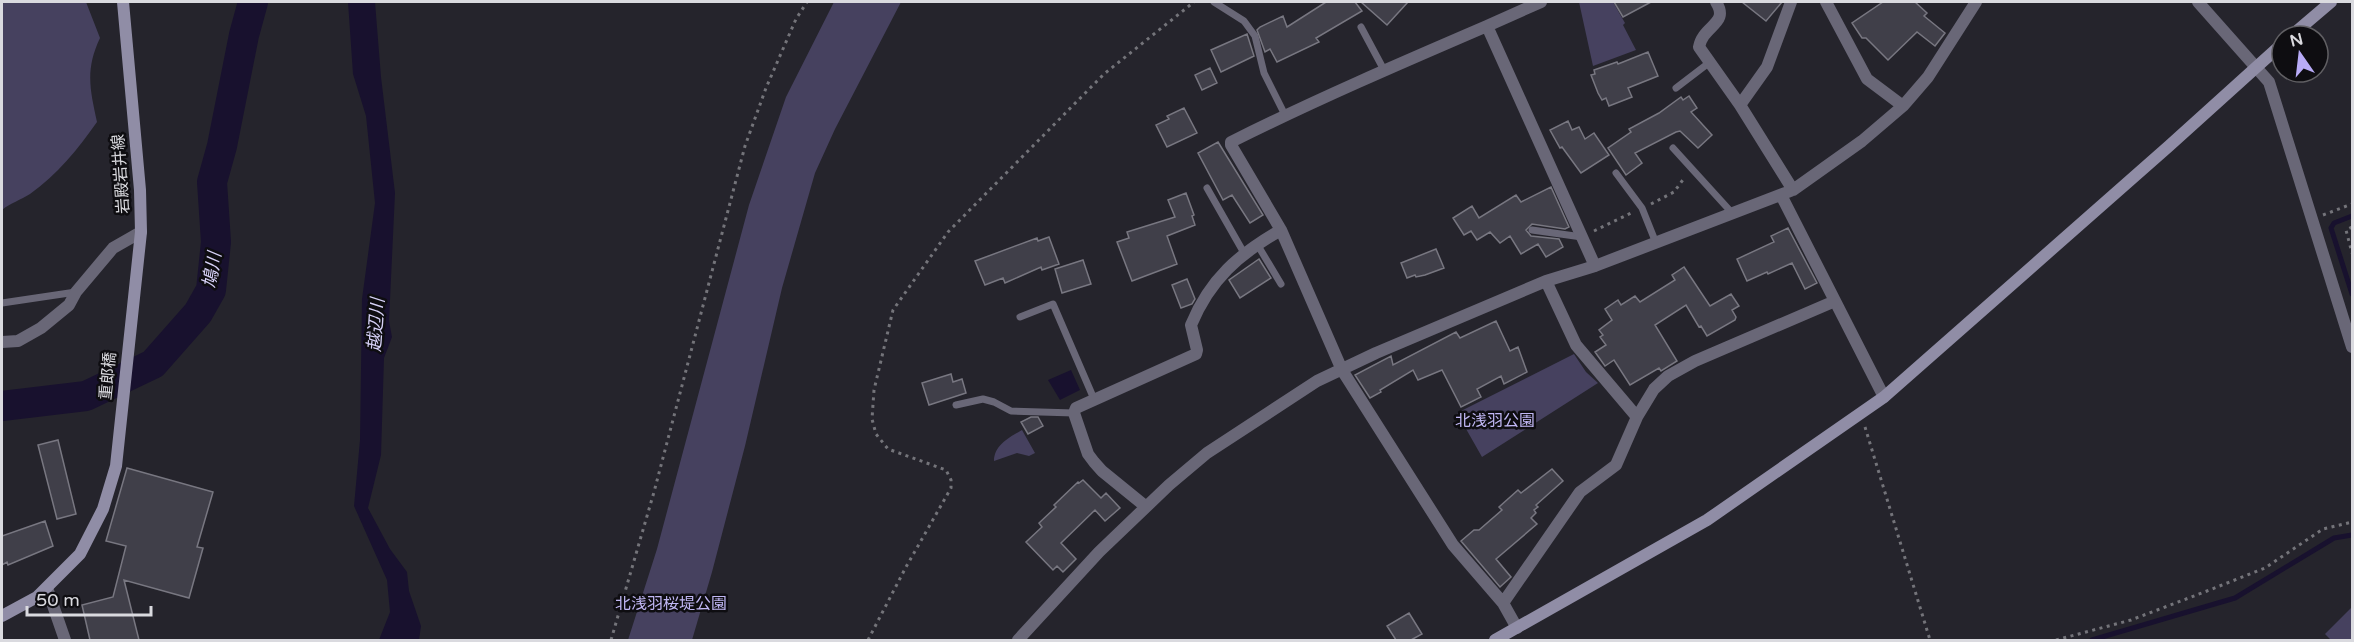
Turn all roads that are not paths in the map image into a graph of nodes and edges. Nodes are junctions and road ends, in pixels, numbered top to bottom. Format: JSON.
{"nodes":[{"id":1,"x":123,"y":2,"type":"edge"},
{"id":2,"x":1214,"y":2,"type":"edge"},
{"id":3,"x":1541,"y":2,"type":"edge"},
{"id":4,"x":1716,"y":2,"type":"edge"},
{"id":5,"x":1791,"y":2,"type":"edge"},
{"id":6,"x":1826,"y":2,"type":"edge"},
{"id":7,"x":1976,"y":2,"type":"edge"},
{"id":8,"x":2198,"y":2,"type":"edge"},
{"id":9,"x":2331,"y":2,"type":"edge"},
{"id":10,"x":2305,"y":24,"type":"edge"},
{"id":11,"x":1487,"y":26,"type":"junction"},
{"id":12,"x":1361,"y":27,"type":"dead end"},
{"id":13,"x":2270,"y":54,"type":"edge"},
{"id":14,"x":1710,"y":62,"type":"junction"},
{"id":15,"x":2256,"y":66,"type":"junction"},
{"id":16,"x":1384,"y":69,"type":"junction"},
{"id":17,"x":1676,"y":88,"type":"dead end"},
{"id":18,"x":1740,"y":105,"type":"junction"},
{"id":19,"x":1903,"y":106,"type":"junction"},
{"id":20,"x":1285,"y":115,"type":"junction"},
{"id":21,"x":1673,"y":148,"type":"dead end"},
{"id":22,"x":1616,"y":172,"type":"dead end"},
{"id":23,"x":1207,"y":188,"type":"dead end"},
{"id":24,"x":1787,"y":192,"type":"junction"},
{"id":25,"x":1733,"y":214,"type":"junction"},
{"id":26,"x":1281,"y":230,"type":"junction"},
{"id":27,"x":1532,"y":230,"type":"dead end"},
{"id":28,"x":141,"y":232,"type":"junction"},
{"id":29,"x":1582,"y":237,"type":"junction"},
{"id":30,"x":1656,"y":243,"type":"junction"},
{"id":31,"x":1257,"y":244,"type":"junction"},
{"id":32,"x":1244,"y":253,"type":"junction"},
{"id":33,"x":1595,"y":266,"type":"junction"},
{"id":34,"x":1546,"y":281,"type":"junction"},
{"id":35,"x":1281,"y":284,"type":"dead end"},
{"id":36,"x":76,"y":292,"type":"junction"},
{"id":37,"x":1834,"y":301,"type":"junction"},
{"id":38,"x":2,"y":303,"type":"edge"},
{"id":39,"x":1020,"y":317,"type":"dead end"},
{"id":40,"x":2,"y":342,"type":"edge"},
{"id":41,"x":128,"y":345,"type":"joint"},
{"id":42,"x":2352,"y":347,"type":"edge"},
{"id":43,"x":1342,"y":370,"type":"junction"},
{"id":44,"x":1884,"y":397,"type":"junction"},
{"id":45,"x":1094,"y":399,"type":"junction"},
{"id":46,"x":956,"y":405,"type":"dead end"},
{"id":47,"x":1074,"y":413,"type":"junction"},
{"id":48,"x":1637,"y":417,"type":"junction"},
{"id":49,"x":1145,"y":506,"type":"junction"},
{"id":50,"x":47,"y":588,"type":"junction"},
{"id":51,"x":1503,"y":603,"type":"junction"},
{"id":52,"x":2,"y":616,"type":"edge"},
{"id":53,"x":1517,"y":628,"type":"junction"},
{"id":54,"x":65,"y":640,"type":"edge"},
{"id":55,"x":1018,"y":640,"type":"edge"},
{"id":56,"x":1495,"y":640,"type":"edge"}],
"edges":[{"from":1,"to":28,"type":"street","name":"岩殿岩井線"},
{"from":2,"to":20,"type":"lane"},
{"from":3,"to":11,"type":"street"},
{"from":4,"to":14,"type":"street"},
{"from":5,"to":18,"type":"street"},
{"from":6,"to":19,"type":"street"},
{"from":7,"to":19,"type":"street"},
{"from":8,"to":15,"type":"street"},
{"from":9,"to":10,"type":"street"},
{"from":11,"to":16,"type":"street"},
{"from":11,"to":29,"type":"street"},
{"from":12,"to":16,"type":"lane"},
{"from":13,"to":15,"type":"street"},
{"from":14,"to":17,"type":"lane"},
{"from":14,"to":18,"type":"street"},
{"from":15,"to":42,"type":"street"},
{"from":15,"to":44,"type":"street"},
{"from":16,"to":20,"type":"street"},
{"from":18,"to":24,"type":"street"},
{"from":19,"to":24,"type":"street"},
{"from":20,"to":26,"type":"street"},
{"from":21,"to":25,"type":"lane"},
{"from":22,"to":30,"type":"lane"},
{"from":23,"to":32,"type":"lane"},
{"from":24,"to":25,"type":"street"},
{"from":24,"to":37,"type":"street"},
{"from":25,"to":30,"type":"street"},
{"from":26,"to":31,"type":"street"},
{"from":26,"to":43,"type":"street"},
{"from":27,"to":29,"type":"lane"},
{"from":28,"to":36,"type":"street"},
{"from":28,"to":41,"type":"street","name":"岩殿岩井線"},
{"from":29,"to":33,"type":"street"},
{"from":30,"to":33,"type":"street"},
{"from":31,"to":32,"type":"street"},
{"from":31,"to":35,"type":"lane"},
{"from":32,"to":45,"type":"street"},
{"from":33,"to":34,"type":"street"},
{"from":34,"to":43,"type":"street"},
{"from":34,"to":48,"type":"street"},
{"from":36,"to":38,"type":"lane"},
{"from":36,"to":40,"type":"street"},
{"from":37,"to":44,"type":"street"},
{"from":37,"to":48,"type":"street"},
{"from":39,"to":45,"type":"lane"},
{"from":41,"to":50,"type":"street","name":"重郎橋"},
{"from":43,"to":49,"type":"street"},
{"from":43,"to":51,"type":"street"},
{"from":44,"to":53,"type":"street"},
{"from":45,"to":47,"type":"street"},
{"from":46,"to":47,"type":"lane"},
{"from":47,"to":49,"type":"street"},
{"from":48,"to":51,"type":"street"},
{"from":49,"to":55,"type":"street"},
{"from":50,"to":52,"type":"street"},
{"from":50,"to":54,"type":"street"},
{"from":51,"to":53,"type":"street"},
{"from":53,"to":56,"type":"street"}]}
